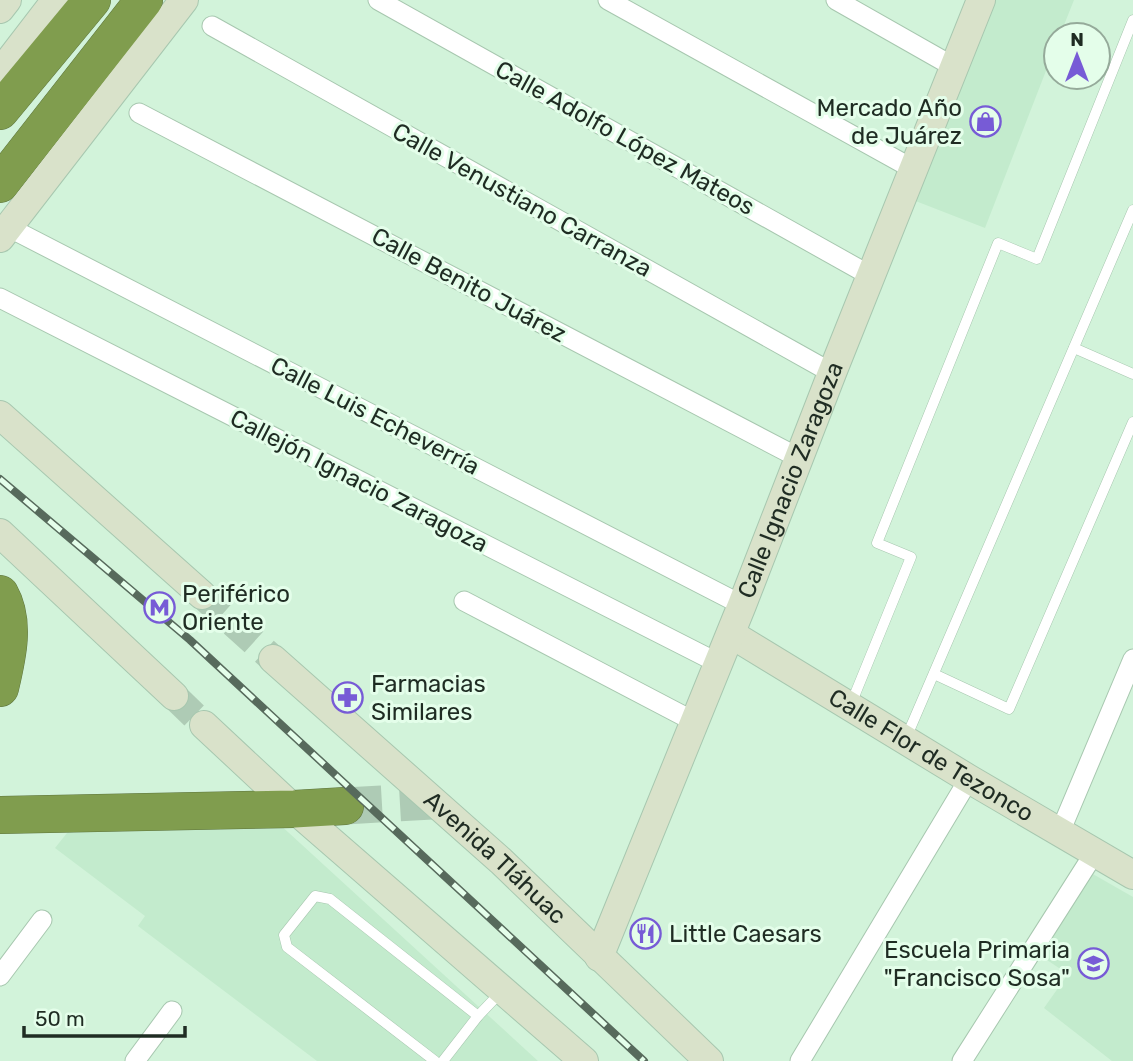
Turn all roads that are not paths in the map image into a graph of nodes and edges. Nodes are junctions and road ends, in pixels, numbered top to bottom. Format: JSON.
{"nodes":[{"id":1,"x":7,"y":0,"type":"edge"},
{"id":2,"x":56,"y":0,"type":"edge"},
{"id":3,"x":92,"y":0,"type":"edge"},
{"id":4,"x":144,"y":0,"type":"edge"},
{"id":5,"x":184,"y":0,"type":"edge"},
{"id":6,"x":379,"y":0,"type":"edge"},
{"id":7,"x":608,"y":0,"type":"edge"},
{"id":8,"x":836,"y":0,"type":"edge"},
{"id":9,"x":981,"y":0,"type":"edge"},
{"id":10,"x":0,"y":9,"type":"edge"},
{"id":11,"x":1133,"y":20,"type":"edge"},
{"id":12,"x":212,"y":26,"type":"dead end"},
{"id":13,"x":954,"y":67,"type":"junction"},
{"id":14,"x":0,"y":73,"type":"edge"},
{"id":15,"x":0,"y":111,"type":"edge"},
{"id":16,"x":139,"y":113,"type":"dead end"},
{"id":17,"x":913,"y":170,"type":"junction"},
{"id":18,"x":1133,"y":210,"type":"edge"},
{"id":19,"x":6,"y":214,"type":"edge"},
{"id":20,"x":871,"y":276,"type":"junction"},
{"id":21,"x":0,"y":298,"type":"edge"},
{"id":22,"x":1074,"y":348,"type":"junction"},
{"id":23,"x":832,"y":373,"type":"junction"},
{"id":24,"x":1133,"y":374,"type":"edge"},
{"id":25,"x":0,"y":415,"type":"edge"},
{"id":26,"x":1133,"y":422,"type":"edge"},
{"id":27,"x":799,"y":458,"type":"junction"},
{"id":28,"x":0,"y":533,"type":"edge"},
{"id":29,"x":0,"y":594,"type":"edge"},
{"id":30,"x":202,"y":595,"type":"tunnel mouth"},
{"id":31,"x":464,"y":601,"type":"dead end"},
{"id":32,"x":742,"y":605,"type":"junction"},
{"id":33,"x":730,"y":634,"type":"junction"},
{"id":34,"x":274,"y":659,"type":"tunnel mouth"},
{"id":35,"x":1133,"y":659,"type":"edge"},
{"id":36,"x":718,"y":663,"type":"junction"},
{"id":37,"x":934,"y":674,"type":"junction"},
{"id":38,"x":0,"y":688,"type":"edge"},
{"id":39,"x":174,"y":696,"type":"tunnel mouth"},
{"id":40,"x":850,"y":706,"type":"junction"},
{"id":41,"x":695,"y":722,"type":"junction"},
{"id":42,"x":204,"y":725,"type":"tunnel mouth"},
{"id":43,"x":906,"y":739,"type":"junction"},
{"id":44,"x":969,"y":779,"type":"junction"},
{"id":45,"x":345,"y":806,"type":"tunnel mouth"},
{"id":46,"x":294,"y":809,"type":"junction"},
{"id":47,"x":0,"y":815,"type":"edge"},
{"id":48,"x":1060,"y":832,"type":"junction"},
{"id":49,"x":1095,"y":852,"type":"junction"},
{"id":50,"x":1133,"y":875,"type":"edge"},
{"id":51,"x":42,"y":920,"type":"dead end"},
{"id":52,"x":600,"y":957,"type":"junction"},
{"id":53,"x":0,"y":976,"type":"edge"},
{"id":54,"x":503,"y":990,"type":"junction"},
{"id":55,"x":172,"y":1011,"type":"dead end"},
{"id":56,"x":478,"y":1016,"type":"junction"},
{"id":57,"x":135,"y":1061,"type":"edge"},
{"id":58,"x":435,"y":1061,"type":"edge"},
{"id":59,"x":443,"y":1061,"type":"edge"},
{"id":60,"x":584,"y":1061,"type":"edge"},
{"id":61,"x":709,"y":1061,"type":"edge"},
{"id":62,"x":800,"y":1061,"type":"edge"},
{"id":63,"x":962,"y":1061,"type":"edge"}],
"edges":[{"from":1,"to":10,"type":"main road"},
{"from":2,"to":14,"type":"main road"},
{"from":3,"to":15,"type":"highway"},
{"from":4,"to":19,"type":"highway"},
{"from":5,"to":19,"type":"main road"},
{"from":6,"to":20,"type":"street","name":"Calle Adolfo López Mateos"},
{"from":7,"to":17,"type":"street"},
{"from":8,"to":13,"type":"street"},
{"from":9,"to":13,"type":"main road","name":"Calle Ignacio Zaragoza"},
{"from":11,"to":40,"type":"lane"},
{"from":12,"to":23,"type":"street","name":"Calle Venustiano Carranza"},
{"from":13,"to":17,"type":"main road","name":"Calle Ignacio Zaragoza"},
{"from":16,"to":27,"type":"street","name":"Calle Benito Juárez"},
{"from":17,"to":20,"type":"main road","name":"Calle Ignacio Zaragoza"},
{"from":18,"to":22,"type":"lane"},
{"from":19,"to":32,"type":"street","name":"Calle Luis Echeverría"},
{"from":20,"to":23,"type":"main road","name":"Calle Ignacio Zaragoza"},
{"from":21,"to":36,"type":"street","name":"Callejón Ignacio Zaragoza"},
{"from":22,"to":24,"type":"lane"},
{"from":22,"to":37,"type":"lane"},
{"from":23,"to":27,"type":"main road","name":"Calle Ignacio Zaragoza"},
{"from":25,"to":30,"type":"main road"},
{"from":26,"to":37,"type":"lane"},
{"from":27,"to":32,"type":"main road","name":"Calle Ignacio Zaragoza"},
{"from":28,"to":39,"type":"main road"},
{"from":29,"to":38,"type":"highway"},
{"from":31,"to":41,"type":"street"},
{"from":32,"to":33,"type":"main road","name":"Calle Ignacio Zaragoza"},
{"from":33,"to":36,"type":"main road","name":"Calle Ignacio Zaragoza"},
{"from":33,"to":40,"type":"main road","name":"Calle Flor de Tezonco"},
{"from":34,"to":52,"type":"main road","name":"Avenida Tláhuac"},
{"from":35,"to":48,"type":"street"},
{"from":36,"to":41,"type":"main road","name":"Calle Ignacio Zaragoza"},
{"from":37,"to":43,"type":"lane"},
{"from":40,"to":43,"type":"main road","name":"Calle Flor de Tezonco"},
{"from":41,"to":52,"type":"main road","name":"Calle Ignacio Zaragoza"},
{"from":42,"to":46,"type":"main road"},
{"from":43,"to":44,"type":"main road","name":"Calle Flor de Tezonco"},
{"from":44,"to":48,"type":"main road","name":"Calle Flor de Tezonco"},
{"from":44,"to":62,"type":"street"},
{"from":45,"to":46,"type":"highway"},
{"from":46,"to":47,"type":"highway"},
{"from":46,"to":54,"type":"main road"},
{"from":48,"to":49,"type":"main road","name":"Calle Flor de Tezonco"},
{"from":49,"to":50,"type":"main road","name":"Calle Flor de Tezonco"},
{"from":49,"to":63,"type":"street"},
{"from":51,"to":53,"type":"street"},
{"from":52,"to":61,"type":"main road","name":"Avenida Tláhuac"},
{"from":54,"to":56,"type":"lane"},
{"from":54,"to":60,"type":"main road"},
{"from":55,"to":57,"type":"street"},
{"from":56,"to":58,"type":"lane"},
{"from":56,"to":59,"type":"lane"}]}
